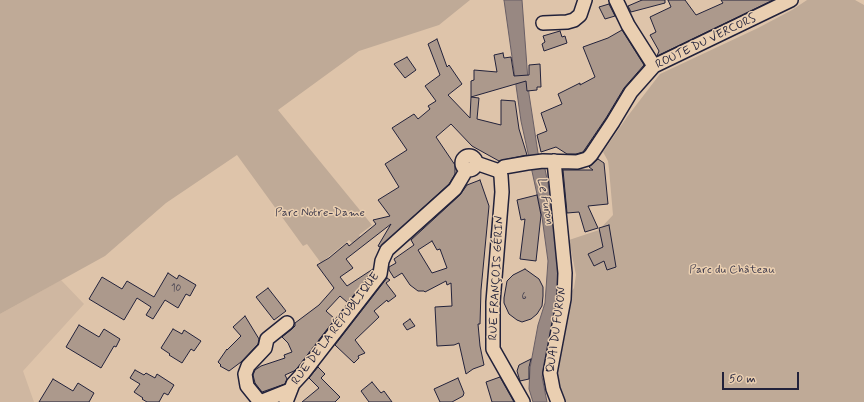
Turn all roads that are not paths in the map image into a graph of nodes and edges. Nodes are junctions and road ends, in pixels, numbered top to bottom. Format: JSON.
{"nodes":[{"id":1,"x":585,"y":0,"type":"edge"},
{"id":2,"x":616,"y":0,"type":"edge"},
{"id":3,"x":791,"y":0,"type":"edge"},
{"id":4,"x":543,"y":23,"type":"dead end"},
{"id":5,"x":654,"y":66,"type":"junction"},
{"id":6,"x":548,"y":161,"type":"junction"},
{"id":7,"x":499,"y":171,"type":"junction"},
{"id":8,"x":287,"y":323,"type":"dead end"},
{"id":9,"x":288,"y":396,"type":"edge"},
{"id":10,"x":260,"y":402,"type":"edge"},
{"id":11,"x":523,"y":402,"type":"edge"},
{"id":12,"x":558,"y":402,"type":"edge"}],
"edges":[{"from":1,"to":4,"type":"street"},
{"from":2,"to":5,"type":"street"},
{"from":3,"to":5,"type":"street","name":"ROUTE DU VERCORS"},
{"from":5,"to":6,"type":"street","name":"ROUTE DU VERCORS"},
{"from":6,"to":7,"type":"street","name":"ROUTE DU VERCORS"},
{"from":6,"to":12,"type":"street","name":"QUAI DU FURON"},
{"from":7,"to":9,"type":"street","name":"RUE DE LA RÉPUBLIQUE"},
{"from":7,"to":11,"type":"street","name":"RUE FRANÇOIS GÉRIN"},
{"from":8,"to":10,"type":"street"},
{"from":9,"to":10,"type":"street"}]}
